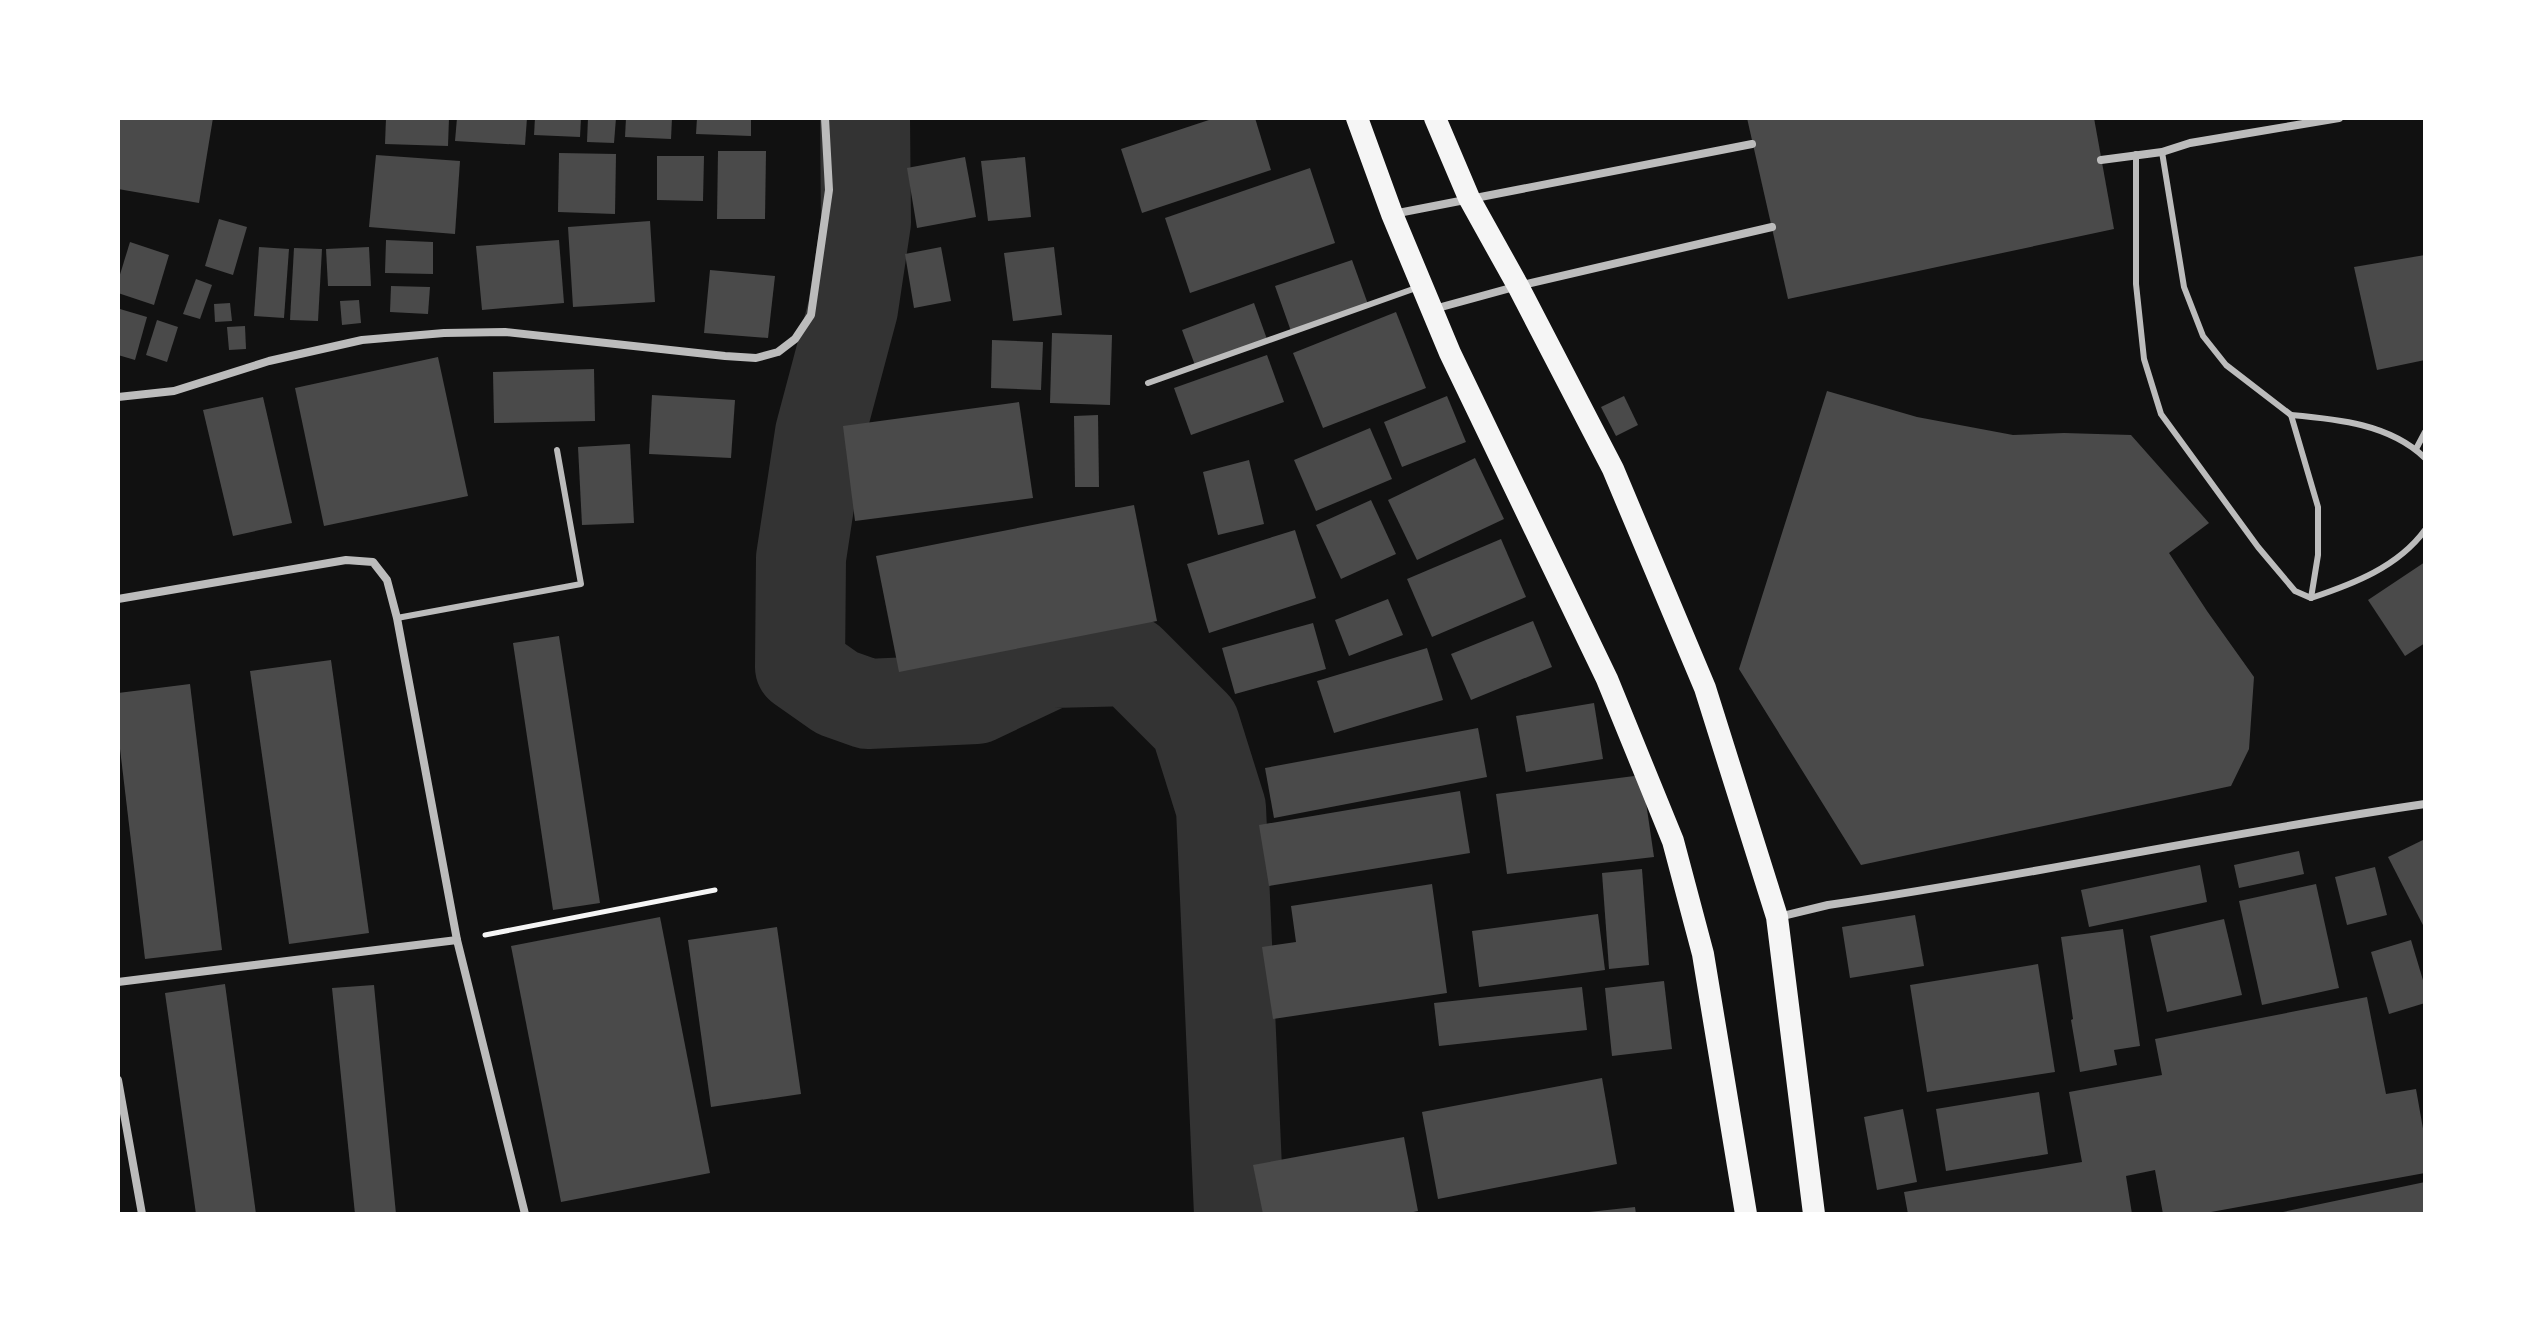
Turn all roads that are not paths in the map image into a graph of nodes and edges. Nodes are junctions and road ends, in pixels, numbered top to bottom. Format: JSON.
{"nodes":[{"id":1,"x":825,"y":118,"type":"edge"},
{"id":2,"x":1357,"y":118,"type":"edge"},
{"id":3,"x":1435,"y":118,"type":"edge"},
{"id":4,"x":2339,"y":118,"type":"edge"},
{"id":5,"x":1752,"y":144,"type":"dead end"},
{"id":6,"x":2162,"y":152,"type":"junction"},
{"id":7,"x":2136,"y":154,"type":"junction"},
{"id":8,"x":2101,"y":160,"type":"dead end"},
{"id":9,"x":1469,"y":198,"type":"junction"},
{"id":10,"x":1392,"y":214,"type":"junction"},
{"id":11,"x":1772,"y":227,"type":"dead end"},
{"id":12,"x":1423,"y":285,"type":"junction"},
{"id":13,"x":1518,"y":286,"type":"junction"},
{"id":14,"x":1433,"y":309,"type":"junction"},
{"id":15,"x":1148,"y":383,"type":"dead end"},
{"id":16,"x":118,"y":397,"type":"edge"},
{"id":17,"x":2291,"y":415,"type":"junction"},
{"id":18,"x":2425,"y":432,"type":"edge"},
{"id":19,"x":2416,"y":449,"type":"junction"},
{"id":20,"x":557,"y":450,"type":"dead end"},
{"id":21,"x":2425,"y":458,"type":"edge"},
{"id":22,"x":2425,"y":530,"type":"edge"},
{"id":23,"x":2311,"y":598,"type":"junction"},
{"id":24,"x":118,"y":599,"type":"edge"},
{"id":25,"x":397,"y":618,"type":"junction"},
{"id":26,"x":2425,"y":804,"type":"edge"},
{"id":27,"x":1777,"y":917,"type":"junction"},
{"id":28,"x":457,"y":940,"type":"junction"},
{"id":29,"x":118,"y":982,"type":"edge"},
{"id":30,"x":118,"y":1080,"type":"edge"},
{"id":31,"x":142,"y":1214,"type":"edge"},
{"id":32,"x":525,"y":1214,"type":"edge"},
{"id":33,"x":1746,"y":1214,"type":"edge"},
{"id":34,"x":1814,"y":1214,"type":"edge"}],
"edges":[{"from":1,"to":16,"type":"street"},
{"from":2,"to":10,"type":"highway"},
{"from":3,"to":9,"type":"highway"},
{"from":4,"to":6,"type":"street"},
{"from":5,"to":9,"type":"street"},
{"from":6,"to":7,"type":"street"},
{"from":6,"to":17,"type":"lane"},
{"from":7,"to":8,"type":"street"},
{"from":7,"to":23,"type":"lane"},
{"from":9,"to":10,"type":"street"},
{"from":9,"to":13,"type":"highway"},
{"from":10,"to":12,"type":"highway"},
{"from":11,"to":13,"type":"street"},
{"from":12,"to":14,"type":"highway"},
{"from":12,"to":15,"type":"lane"},
{"from":13,"to":14,"type":"street"},
{"from":13,"to":27,"type":"highway"},
{"from":14,"to":33,"type":"highway"},
{"from":17,"to":19,"type":"lane"},
{"from":17,"to":23,"type":"lane"},
{"from":18,"to":19,"type":"lane"},
{"from":19,"to":21,"type":"lane"},
{"from":20,"to":25,"type":"lane"},
{"from":22,"to":23,"type":"lane"},
{"from":24,"to":25,"type":"street"},
{"from":25,"to":28,"type":"street"},
{"from":26,"to":27,"type":"street"},
{"from":27,"to":34,"type":"highway"},
{"from":28,"to":29,"type":"street"},
{"from":28,"to":32,"type":"street"},
{"from":30,"to":31,"type":"street"}]}
